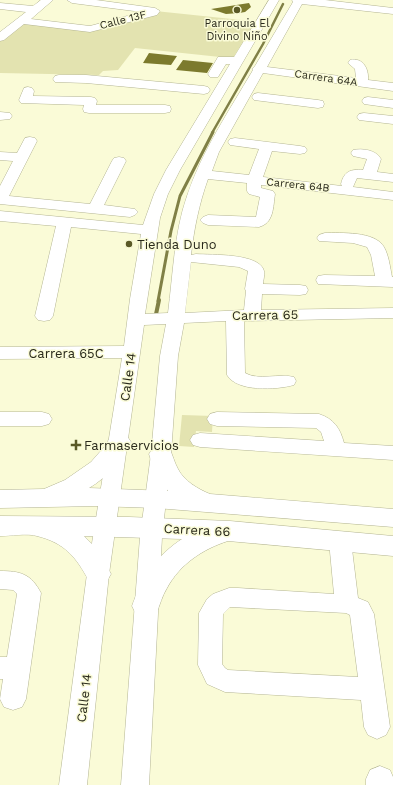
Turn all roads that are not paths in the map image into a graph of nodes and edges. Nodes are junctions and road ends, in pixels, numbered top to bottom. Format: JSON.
{"nodes":[{"id":1,"x":48,"y":0,"type":"edge"},
{"id":2,"x":72,"y":0,"type":"edge"},
{"id":3,"x":274,"y":0,"type":"edge"},
{"id":4,"x":344,"y":0,"type":"edge"},
{"id":5,"x":260,"y":2,"type":"dead end"},
{"id":6,"x":297,"y":3,"type":"edge"},
{"id":7,"x":9,"y":4,"type":"edge"},
{"id":8,"x":393,"y":5,"type":"edge"},
{"id":9,"x":36,"y":10,"type":"junction"},
{"id":10,"x":393,"y":11,"type":"edge"},
{"id":11,"x":268,"y":12,"type":"junction"},
{"id":12,"x":23,"y":21,"type":"junction"},
{"id":13,"x":0,"y":38,"type":"edge"},
{"id":14,"x":238,"y":61,"type":"junction"},
{"id":15,"x":354,"y":63,"type":"dead end"},
{"id":16,"x":258,"y":69,"type":"junction"},
{"id":17,"x":103,"y":71,"type":"dead end"},
{"id":18,"x":149,"y":74,"type":"junction"},
{"id":19,"x":214,"y":74,"type":"dead end"},
{"id":20,"x":300,"y":75,"type":"junction"},
{"id":21,"x":59,"y":78,"type":"dead end"},
{"id":22,"x":226,"y":82,"type":"junction"},
{"id":23,"x":362,"y":83,"type":"junction"},
{"id":24,"x":139,"y":85,"type":"junction"},
{"id":25,"x":393,"y":87,"type":"edge"},
{"id":26,"x":204,"y":90,"type":"dead end"},
{"id":27,"x":28,"y":91,"type":"dead end"},
{"id":28,"x":258,"y":97,"type":"dead end"},
{"id":29,"x":288,"y":100,"type":"junction"},
{"id":30,"x":368,"y":101,"type":"dead end"},
{"id":31,"x":318,"y":104,"type":"dead end"},
{"id":32,"x":392,"y":104,"type":"edge"},
{"id":33,"x":165,"y":108,"type":"dead end"},
{"id":34,"x":89,"y":109,"type":"junction"},
{"id":35,"x":134,"y":109,"type":"junction"},
{"id":36,"x":56,"y":113,"type":"dead end"},
{"id":37,"x":364,"y":117,"type":"dead end"},
{"id":38,"x":390,"y":119,"type":"edge"},
{"id":39,"x":132,"y":123,"type":"dead end"},
{"id":40,"x":30,"y":141,"type":"dead end"},
{"id":41,"x":235,"y":142,"type":"dead end"},
{"id":42,"x":267,"y":146,"type":"junction"},
{"id":43,"x":300,"y":150,"type":"dead end"},
{"id":44,"x":358,"y":153,"type":"dead end"},
{"id":45,"x":0,"y":156,"type":"edge"},
{"id":46,"x":22,"y":157,"type":"junction"},
{"id":47,"x":119,"y":161,"type":"dead end"},
{"id":48,"x":203,"y":174,"type":"junction"},
{"id":49,"x":369,"y":175,"type":"junction"},
{"id":50,"x":392,"y":175,"type":"edge"},
{"id":51,"x":348,"y":184,"type":"dead end"},
{"id":52,"x":254,"y":186,"type":"junction"},
{"id":53,"x":216,"y":189,"type":"dead end"},
{"id":54,"x":393,"y":196,"type":"edge"},
{"id":55,"x":0,"y":200,"type":"edge"},
{"id":56,"x":95,"y":209,"type":"junction"},
{"id":57,"x":130,"y":212,"type":"dead end"},
{"id":58,"x":0,"y":216,"type":"edge"},
{"id":59,"x":208,"y":220,"type":"dead end"},
{"id":60,"x":65,"y":221,"type":"junction"},
{"id":61,"x":150,"y":230,"type":"junction"},
{"id":62,"x":325,"y":238,"type":"dead end"},
{"id":63,"x":196,"y":259,"type":"dead end"},
{"id":64,"x":324,"y":280,"type":"dead end"},
{"id":65,"x":388,"y":281,"type":"edge"},
{"id":66,"x":253,"y":289,"type":"junction"},
{"id":67,"x":300,"y":290,"type":"dead end"},
{"id":68,"x":393,"y":313,"type":"edge"},
{"id":69,"x":44,"y":316,"type":"dead end"},
{"id":70,"x":243,"y":316,"type":"junction"},
{"id":71,"x":176,"y":318,"type":"junction"},
{"id":72,"x":136,"y":320,"type":"junction"},
{"id":73,"x":132,"y":352,"type":"junction"},
{"id":74,"x":0,"y":353,"type":"edge"},
{"id":75,"x":287,"y":381,"type":"dead end"},
{"id":76,"x":42,"y":419,"type":"dead end"},
{"id":77,"x":217,"y":419,"type":"dead end"},
{"id":78,"x":0,"y":420,"type":"edge"},
{"id":79,"x":200,"y":440,"type":"dead end"},
{"id":80,"x":119,"y":442,"type":"junction"},
{"id":81,"x":336,"y":448,"type":"junction"},
{"id":82,"x":393,"y":453,"type":"edge"},
{"id":83,"x":161,"y":454,"type":"junction"},
{"id":84,"x":111,"y":498,"type":"junction"},
{"id":85,"x":0,"y":499,"type":"edge"},
{"id":86,"x":34,"y":499,"type":"junction"},
{"id":87,"x":156,"y":499,"type":"junction"},
{"id":88,"x":211,"y":504,"type":"junction"},
{"id":89,"x":393,"y":518,"type":"edge"},
{"id":90,"x":106,"y":526,"type":"junction"},
{"id":91,"x":12,"y":527,"type":"edge"},
{"id":92,"x":152,"y":527,"type":"junction"},
{"id":93,"x":230,"y":531,"type":"junction"},
{"id":94,"x":340,"y":542,"type":"junction"},
{"id":95,"x":393,"y":546,"type":"edge"},
{"id":96,"x":98,"y":574,"type":"junction"},
{"id":97,"x":0,"y":580,"type":"edge"},
{"id":98,"x":347,"y":604,"type":"junction"},
{"id":99,"x":146,"y":606,"type":"junction"},
{"id":100,"x":9,"y":668,"type":"edge"},
{"id":101,"x":372,"y":690,"type":"junction"},
{"id":102,"x":13,"y":698,"type":"dead end"},
{"id":103,"x":377,"y":727,"type":"dead end"},
{"id":104,"x":73,"y":785,"type":"edge"},
{"id":105,"x":135,"y":785,"type":"edge"}],
"edges":[{"from":1,"to":9,"type":"street"},
{"from":2,"to":12,"type":"street","name":"Calle 13F"},
{"from":3,"to":11,"type":"street","name":"Calle 14"},
{"from":4,"to":8,"type":"street"},
{"from":5,"to":11,"type":"street"},
{"from":6,"to":10,"type":"street"},
{"from":6,"to":16,"type":"street"},
{"from":7,"to":9,"type":"street"},
{"from":9,"to":12,"type":"street"},
{"from":11,"to":14,"type":"street","name":"Calle 14"},
{"from":12,"to":13,"type":"street"},
{"from":14,"to":19,"type":"street"},
{"from":14,"to":22,"type":"street","name":"Calle 14"},
{"from":15,"to":23,"type":"street"},
{"from":16,"to":20,"type":"street","name":"Carrera 64A"},
{"from":16,"to":48,"type":"street"},
{"from":17,"to":18,"type":"street"},
{"from":18,"to":22,"type":"street"},
{"from":18,"to":24,"type":"street"},
{"from":20,"to":23,"type":"street","name":"Carrera 64A"},
{"from":20,"to":29,"type":"street"},
{"from":21,"to":24,"type":"street"},
{"from":22,"to":61,"type":"street","name":"Calle 14"},
{"from":23,"to":25,"type":"street","name":"Carrera 64A"},
{"from":24,"to":26,"type":"street"},
{"from":24,"to":35,"type":"street"},
{"from":27,"to":34,"type":"street"},
{"from":28,"to":29,"type":"street"},
{"from":29,"to":31,"type":"street"},
{"from":30,"to":32,"type":"street"},
{"from":32,"to":38,"type":"street"},
{"from":33,"to":35,"type":"street"},
{"from":34,"to":35,"type":"street"},
{"from":34,"to":36,"type":"street"},
{"from":35,"to":39,"type":"street"},
{"from":37,"to":38,"type":"street"},
{"from":40,"to":46,"type":"street"},
{"from":41,"to":42,"type":"street"},
{"from":42,"to":43,"type":"street"},
{"from":42,"to":52,"type":"street"},
{"from":44,"to":49,"type":"street"},
{"from":45,"to":46,"type":"street"},
{"from":46,"to":55,"type":"street"},
{"from":47,"to":56,"type":"street"},
{"from":48,"to":52,"type":"street","name":"Carrera 64B"},
{"from":48,"to":71,"type":"street"},
{"from":49,"to":50,"type":"street"},
{"from":49,"to":51,"type":"street"},
{"from":52,"to":53,"type":"street"},
{"from":52,"to":54,"type":"street","name":"Carrera 64B"},
{"from":52,"to":59,"type":"street"},
{"from":55,"to":56,"type":"street"},
{"from":56,"to":57,"type":"street"},
{"from":58,"to":60,"type":"street"},
{"from":60,"to":61,"type":"street"},
{"from":60,"to":69,"type":"street"},
{"from":61,"to":72,"type":"street","name":"Calle 14"},
{"from":62,"to":65,"type":"street"},
{"from":63,"to":66,"type":"street"},
{"from":64,"to":65,"type":"street"},
{"from":66,"to":67,"type":"street"},
{"from":66,"to":70,"type":"street"},
{"from":68,"to":70,"type":"street","name":"Carrera 65"},
{"from":70,"to":71,"type":"street","name":"Carrera 65"},
{"from":70,"to":75,"type":"street"},
{"from":71,"to":72,"type":"street","name":"Carrera 65"},
{"from":71,"to":83,"type":"street"},
{"from":72,"to":73,"type":"street","name":"Calle 14"},
{"from":73,"to":74,"type":"street","name":"Carrera 65C"},
{"from":73,"to":80,"type":"street","name":"Calle 14"},
{"from":76,"to":78,"type":"street"},
{"from":77,"to":81,"type":"street"},
{"from":79,"to":81,"type":"street"},
{"from":80,"to":84,"type":"street","name":"Calle 14"},
{"from":80,"to":86,"type":"main road"},
{"from":81,"to":82,"type":"street"},
{"from":83,"to":87,"type":"street"},
{"from":83,"to":88,"type":"main road"},
{"from":84,"to":86,"type":"main road","name":"Carrera 66"},
{"from":84,"to":87,"type":"main road","name":"Carrera 66"},
{"from":84,"to":90,"type":"street","name":"Calle 14"},
{"from":85,"to":86,"type":"main road","name":"Carrera 66"},
{"from":87,"to":88,"type":"main road","name":"Carrera 66"},
{"from":87,"to":92,"type":"street"},
{"from":88,"to":89,"type":"main road","name":"Carrera 66"},
{"from":90,"to":91,"type":"main road","name":"Carrera 66"},
{"from":90,"to":92,"type":"main road","name":"Carrera 66"},
{"from":90,"to":96,"type":"street","name":"Calle 14"},
{"from":91,"to":96,"type":"main road"},
{"from":92,"to":93,"type":"main road","name":"Carrera 66"},
{"from":92,"to":99,"type":"street"},
{"from":93,"to":94,"type":"main road","name":"Carrera 66"},
{"from":93,"to":99,"type":"main road"},
{"from":94,"to":95,"type":"main road","name":"Carrera 66"},
{"from":94,"to":98,"type":"street"},
{"from":96,"to":104,"type":"street","name":"Calle 14"},
{"from":97,"to":100,"type":"street"},
{"from":98,"to":101,"type":"street"},
{"from":98,"to":101,"type":"street"},
{"from":99,"to":105,"type":"street"},
{"from":100,"to":102,"type":"street"},
{"from":101,"to":103,"type":"street"}]}
